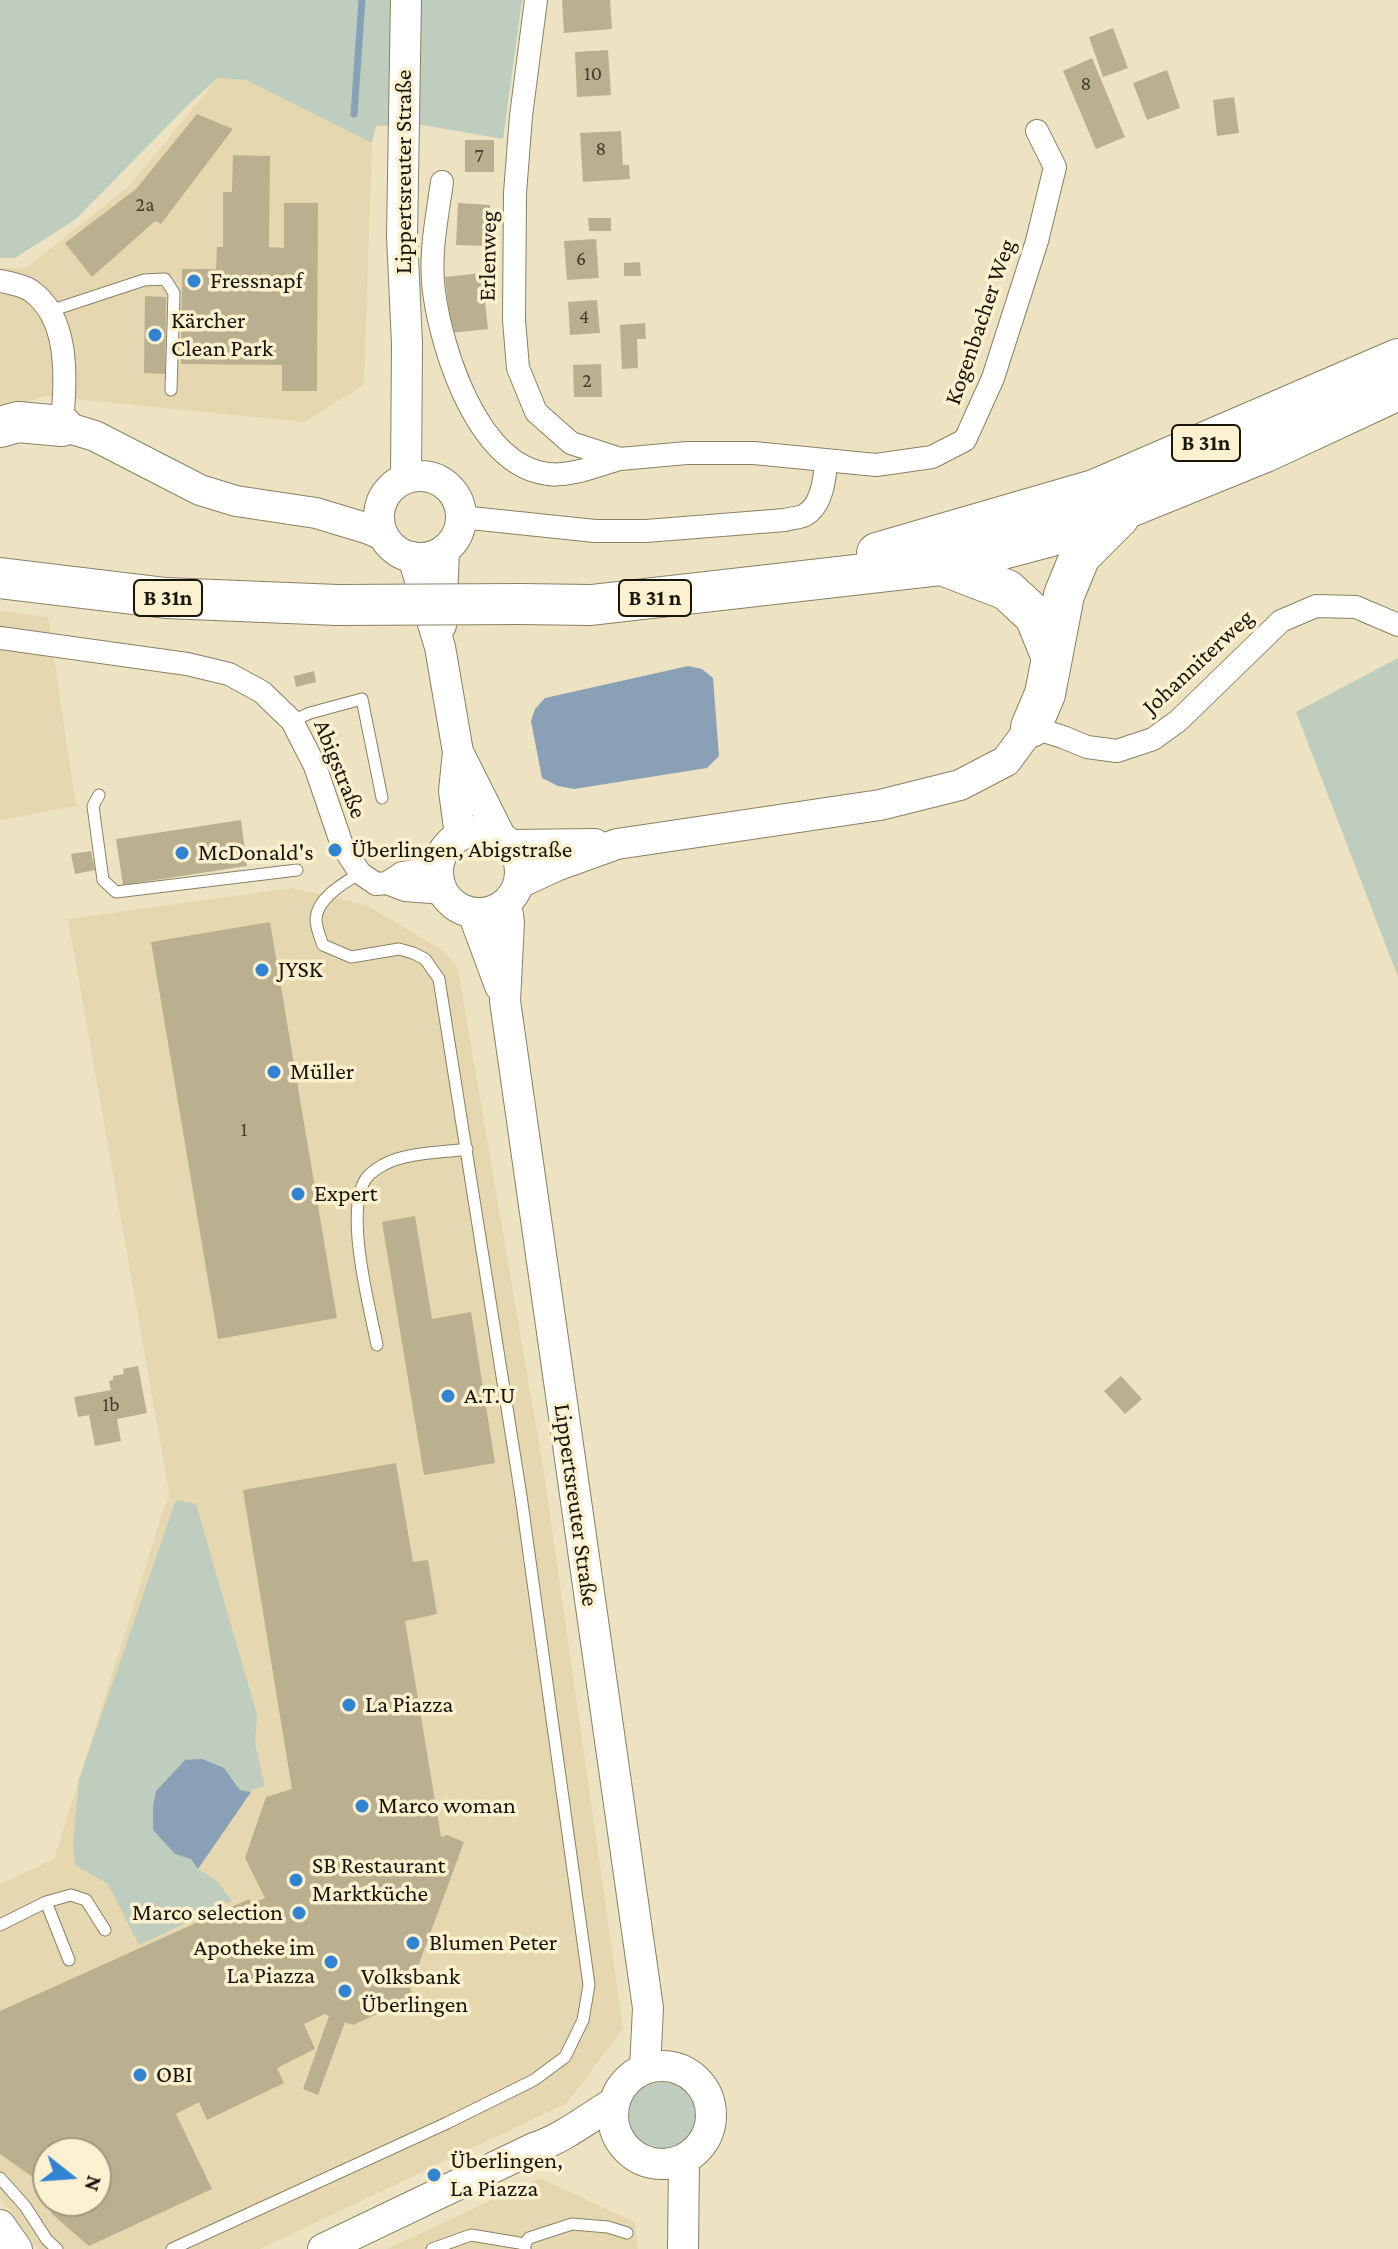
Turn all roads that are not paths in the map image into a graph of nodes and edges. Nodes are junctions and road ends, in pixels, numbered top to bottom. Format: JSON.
{"nodes":[{"id":1,"x":406,"y":0,"type":"edge"},
{"id":2,"x":536,"y":0,"type":"edge"},
{"id":3,"x":1037,"y":131,"type":"dead end"},
{"id":4,"x":442,"y":182,"type":"dead end"},
{"id":5,"x":0,"y":281,"type":"edge"},
{"id":6,"x":50,"y":311,"type":"junction"},
{"id":7,"x":1398,"y":359,"type":"edge"},
{"id":8,"x":171,"y":390,"type":"dead end"},
{"id":9,"x":1398,"y":390,"type":"edge"},
{"id":10,"x":62,"y":426,"type":"junction"},
{"id":11,"x":0,"y":427,"type":"edge"},
{"id":12,"x":620,"y":459,"type":"junction"},
{"id":13,"x":826,"y":461,"type":"junction"},
{"id":14,"x":417,"y":477,"type":"junction"},
{"id":15,"x":383,"y":499,"type":"junction"},
{"id":16,"x":1127,"y":508,"type":"junction"},
{"id":17,"x":316,"y":513,"type":"junction"},
{"id":18,"x":461,"y":517,"type":"junction"},
{"id":19,"x":383,"y":535,"type":"junction"},
{"id":20,"x":444,"y":550,"type":"junction"},
{"id":21,"x":413,"y":557,"type":"junction"},
{"id":22,"x":942,"y":565,"type":"junction"},
{"id":23,"x":0,"y":578,"type":"edge"},
{"id":24,"x":789,"y":581,"type":"junction"},
{"id":25,"x":520,"y":604,"type":"joint"},
{"id":26,"x":1398,"y":625,"type":"edge"},
{"id":27,"x":0,"y":638,"type":"edge"},
{"id":28,"x":440,"y":647,"type":"junction"},
{"id":29,"x":1052,"y":658,"type":"junction"},
{"id":30,"x":292,"y":721,"type":"junction"},
{"id":31,"x":1031,"y":727,"type":"junction"},
{"id":32,"x":458,"y":752,"type":"junction"},
{"id":33,"x":99,"y":795,"type":"dead end"},
{"id":34,"x":382,"y":798,"type":"dead end"},
{"id":35,"x":460,"y":835,"type":"junction"},
{"id":36,"x":505,"y":840,"type":"junction"},
{"id":37,"x":617,"y":844,"type":"junction"},
{"id":38,"x":297,"y":870,"type":"dead end"},
{"id":39,"x":360,"y":873,"type":"junction"},
{"id":40,"x":441,"y":880,"type":"junction"},
{"id":41,"x":512,"y":893,"type":"junction"},
{"id":42,"x":473,"y":913,"type":"junction"},
{"id":43,"x":505,"y":1001,"type":"junction"},
{"id":44,"x":467,"y":1149,"type":"junction"},
{"id":45,"x":377,"y":1345,"type":"dead end"},
{"id":46,"x":46,"y":1902,"type":"junction"},
{"id":47,"x":0,"y":1925,"type":"edge"},
{"id":48,"x":105,"y":1930,"type":"dead end"},
{"id":49,"x":69,"y":1960,"type":"dead end"},
{"id":50,"x":648,"y":2008,"type":"junction"},
{"id":51,"x":645,"y":2069,"type":"junction"},
{"id":52,"x":678,"y":2069,"type":"junction"},
{"id":53,"x":615,"y":2102,"type":"junction"},
{"id":54,"x":619,"y":2139,"type":"junction"},
{"id":55,"x":556,"y":2140,"type":"junction"},
{"id":56,"x":684,"y":2160,"type":"junction"},
{"id":57,"x":647,"y":2162,"type":"junction"},
{"id":58,"x":0,"y":2178,"type":"edge"},
{"id":59,"x":0,"y":2225,"type":"edge"},
{"id":60,"x":627,"y":2233,"type":"dead end"},
{"id":61,"x":683,"y":2245,"type":"edge"},
{"id":62,"x":525,"y":2246,"type":"edge"},
{"id":63,"x":17,"y":2249,"type":"edge"},
{"id":64,"x":57,"y":2249,"type":"edge"},
{"id":65,"x":172,"y":2249,"type":"edge"},
{"id":66,"x":323,"y":2249,"type":"edge"},
{"id":67,"x":432,"y":2249,"type":"edge"}],
"edges":[{"from":1,"to":14,"type":"main road","name":"Lippertsreuter Straße"},
{"from":2,"to":12,"type":"street","name":"Erlenweg"},
{"from":3,"to":13,"type":"street","name":"Kogenbacher Weg"},
{"from":4,"to":12,"type":"street","name":"Erlenweg"},
{"from":5,"to":6,"type":"street"},
{"from":6,"to":8,"type":"lane"},
{"from":6,"to":10,"type":"street"},
{"from":7,"to":24,"type":"highway","number":"B 31n"},
{"from":9,"to":16,"type":"highway","number":"B 31n"},
{"from":10,"to":11,"type":"highway"},
{"from":10,"to":17,"type":"main road"},
{"from":12,"to":13,"type":"street","name":"Erlenweg"},
{"from":13,"to":18,"type":"street"},
{"from":14,"to":15,"type":"main road"},
{"from":14,"to":18,"type":"main road"},
{"from":15,"to":17,"type":"main road"},
{"from":15,"to":19,"type":"main road"},
{"from":16,"to":22,"type":"highway","number":"B 31n"},
{"from":16,"to":29,"type":"highway","number":"B 31n"},
{"from":17,"to":19,"type":"main road"},
{"from":18,"to":20,"type":"main road"},
{"from":19,"to":21,"type":"main road"},
{"from":20,"to":21,"type":"main road"},
{"from":20,"to":28,"type":"main road"},
{"from":21,"to":28,"type":"main road"},
{"from":22,"to":24,"type":"highway","number":"B 31n"},
{"from":22,"to":29,"type":"highway","number":"B 31n"},
{"from":23,"to":25,"type":"highway","number":"B 31n","bridge":true},
{"from":24,"to":25,"type":"highway","number":"B 31 n"},
{"from":26,"to":31,"type":"street","name":"Johanniterweg"},
{"from":27,"to":30,"type":"street","name":"Abigstraße"},
{"from":28,"to":32,"type":"main road"},
{"from":29,"to":31,"type":"highway"},
{"from":30,"to":34,"type":"lane"},
{"from":30,"to":39,"type":"street","name":"Abigstraße"},
{"from":31,"to":37,"type":"main road"},
{"from":32,"to":35,"type":"main road"},
{"from":32,"to":36,"type":"main road"},
{"from":33,"to":38,"type":"lane"},
{"from":35,"to":36,"type":"main road"},
{"from":35,"to":40,"type":"main road"},
{"from":36,"to":37,"type":"main road"},
{"from":36,"to":41,"type":"main road"},
{"from":37,"to":41,"type":"main road"},
{"from":39,"to":40,"type":"street"},
{"from":39,"to":44,"type":"lane"},
{"from":40,"to":42,"type":"main road"},
{"from":41,"to":42,"type":"main road"},
{"from":41,"to":43,"type":"main road","name":"Lippertsreuter Straße"},
{"from":42,"to":43,"type":"main road","name":"Lippertsreuter Straße"},
{"from":43,"to":50,"type":"main road","name":"Lippertsreuter Straße"},
{"from":44,"to":45,"type":"lane"},
{"from":44,"to":65,"type":"lane"},
{"from":46,"to":47,"type":"lane"},
{"from":46,"to":48,"type":"lane"},
{"from":46,"to":49,"type":"lane"},
{"from":50,"to":51,"type":"main road","name":"Lippertsreuter Straße"},
{"from":50,"to":52,"type":"main road","name":"Lippertsreuter Straße"},
{"from":51,"to":52,"type":"main road"},
{"from":51,"to":53,"type":"main road"},
{"from":52,"to":56,"type":"main road"},
{"from":53,"to":54,"type":"main road"},
{"from":53,"to":55,"type":"main road"},
{"from":54,"to":55,"type":"main road"},
{"from":54,"to":57,"type":"main road"},
{"from":55,"to":66,"type":"main road"},
{"from":56,"to":57,"type":"main road"},
{"from":56,"to":61,"type":"main road"},
{"from":57,"to":61,"type":"main road"},
{"from":58,"to":64,"type":"lane"},
{"from":59,"to":63,"type":"main road"},
{"from":60,"to":62,"type":"lane"},
{"from":62,"to":67,"type":"lane"}]}
